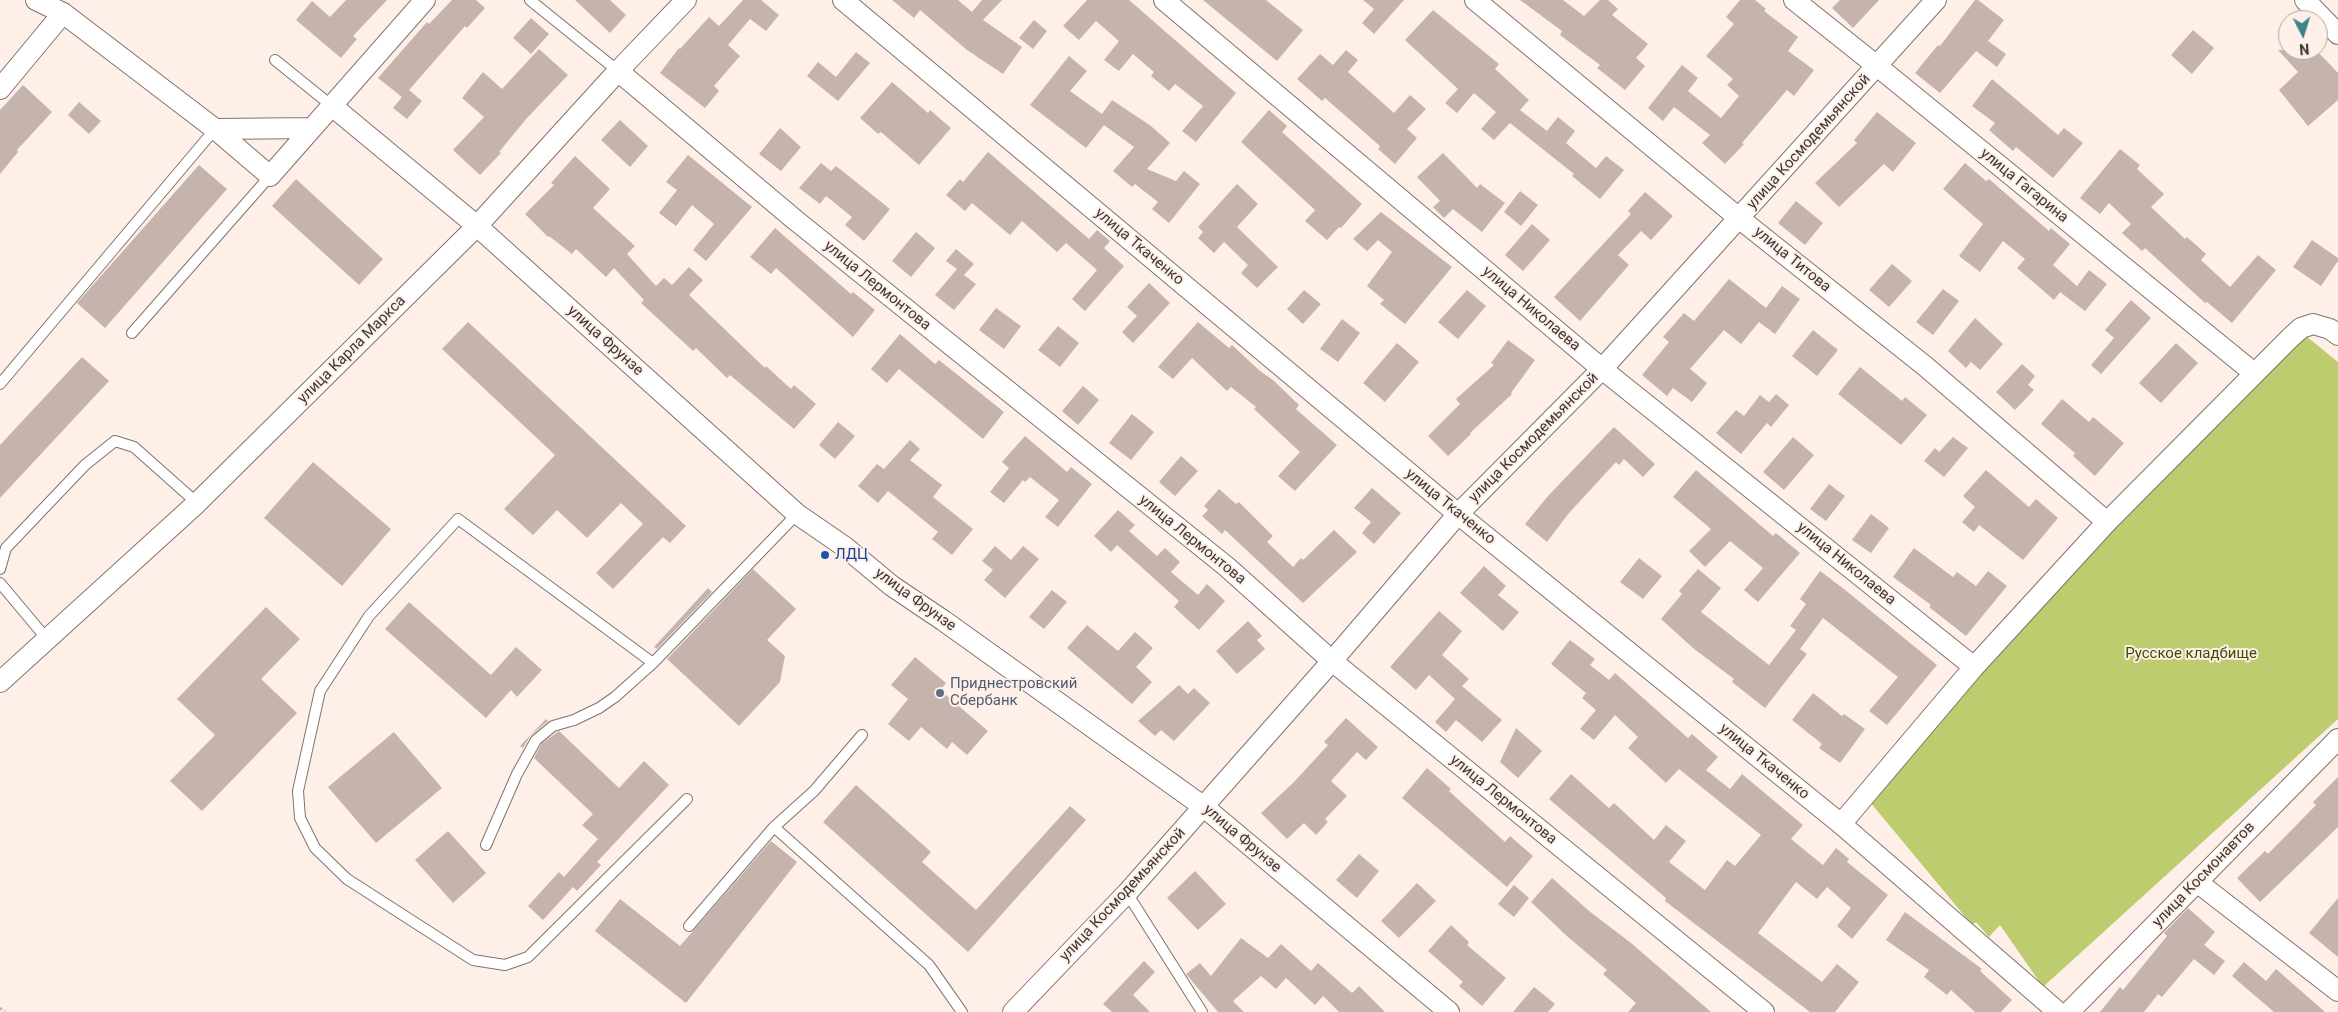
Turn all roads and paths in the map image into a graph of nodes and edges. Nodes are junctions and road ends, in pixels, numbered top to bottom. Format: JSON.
{"nodes":[{"id":1,"x":36,"y":0,"type":"edge"},
{"id":2,"x":425,"y":0,"type":"edge"},
{"id":3,"x":530,"y":0,"type":"edge"},
{"id":4,"x":686,"y":0,"type":"edge"},
{"id":5,"x":843,"y":0,"type":"edge"},
{"id":6,"x":1164,"y":0,"type":"edge"},
{"id":7,"x":1475,"y":0,"type":"edge"},
{"id":8,"x":1794,"y":0,"type":"edge"},
{"id":9,"x":1936,"y":0,"type":"edge"},
{"id":10,"x":2305,"y":0,"type":"edge"},
{"id":11,"x":63,"y":13,"type":"junction"},
{"id":12,"x":2338,"y":34,"type":"edge"},
{"id":13,"x":275,"y":60,"type":"dead end"},
{"id":14,"x":1877,"y":66,"type":"junction"},
{"id":15,"x":618,"y":70,"type":"junction"},
{"id":16,"x":0,"y":89,"type":"edge"},
{"id":17,"x":332,"y":106,"type":"junction"},
{"id":18,"x":311,"y":128,"type":"junction"},
{"id":19,"x":215,"y":129,"type":"junction"},
{"id":20,"x":270,"y":176,"type":"junction"},
{"id":21,"x":1740,"y":219,"type":"junction"},
{"id":22,"x":477,"y":226,"type":"junction"},
{"id":23,"x":132,"y":333,"type":"dead end"},
{"id":24,"x":2338,"y":335,"type":"edge"},
{"id":25,"x":1602,"y":369,"type":"junction"},
{"id":26,"x":2254,"y":373,"type":"junction"},
{"id":27,"x":0,"y":384,"type":"edge"},
{"id":28,"x":197,"y":503,"type":"junction"},
{"id":29,"x":797,"y":514,"type":"junction"},
{"id":30,"x":1458,"y":514,"type":"junction"},
{"id":31,"x":2107,"y":522,"type":"junction"},
{"id":32,"x":0,"y":569,"type":"edge"},
{"id":33,"x":0,"y":583,"type":"edge"},
{"id":34,"x":46,"y":638,"type":"junction"},
{"id":35,"x":1332,"y":662,"type":"junction"},
{"id":36,"x":653,"y":663,"type":"junction"},
{"id":37,"x":1974,"y":667,"type":"junction"},
{"id":38,"x":1,"y":680,"type":"edge"},
{"id":39,"x":862,"y":734,"type":"dead end"},
{"id":40,"x":2338,"y":739,"type":"edge"},
{"id":41,"x":686,"y":799,"type":"dead end"},
{"id":42,"x":1204,"y":807,"type":"junction"},
{"id":43,"x":1842,"y":824,"type":"junction"},
{"id":44,"x":774,"y":827,"type":"junction"},
{"id":45,"x":486,"y":845,"type":"dead end"},
{"id":46,"x":2197,"y":882,"type":"junction"},
{"id":47,"x":1127,"y":893,"type":"junction"},
{"id":48,"x":688,"y":926,"type":"dead end"},
{"id":49,"x":2338,"y":990,"type":"edge"},
{"id":50,"x":0,"y":1008,"type":"edge"},
{"id":51,"x":6,"y":1012,"type":"edge"},
{"id":52,"x":962,"y":1012,"type":"edge"},
{"id":53,"x":1014,"y":1012,"type":"edge"},
{"id":54,"x":1202,"y":1012,"type":"edge"},
{"id":55,"x":1449,"y":1012,"type":"edge"},
{"id":56,"x":1764,"y":1012,"type":"edge"},
{"id":57,"x":2058,"y":1012,"type":"edge"},
{"id":58,"x":2069,"y":1012,"type":"edge"}],
"edges":[{"from":1,"to":11,"type":"street"},
{"from":2,"to":17,"type":"street"},
{"from":3,"to":15,"type":"lane"},
{"from":4,"to":15,"type":"street","name":"улица Карла Маркса"},
{"from":5,"to":30,"type":"street","name":"улица Ткаченко"},
{"from":6,"to":25,"type":"street","name":"улица Николаева"},
{"from":7,"to":21,"type":"street","name":"улица Титова"},
{"from":8,"to":14,"type":"street","name":"улица Гагарина"},
{"from":9,"to":14,"type":"street","name":"улица Космодемьянской"},
{"from":10,"to":12,"type":"street"},
{"from":11,"to":16,"type":"street"},
{"from":11,"to":19,"type":"street"},
{"from":13,"to":17,"type":"lane"},
{"from":14,"to":21,"type":"street","name":"улица Космодемьянской"},
{"from":14,"to":26,"type":"street","name":"улица Гагарина"},
{"from":15,"to":22,"type":"street","name":"улица Карла Маркса"},
{"from":15,"to":35,"type":"street","name":"улица Лермонтова"},
{"from":17,"to":18,"type":"street"},
{"from":17,"to":22,"type":"street","name":"улица Фрунзе"},
{"from":18,"to":19,"type":"street"},
{"from":18,"to":20,"type":"street"},
{"from":19,"to":20,"type":"street"},
{"from":19,"to":27,"type":"lane"},
{"from":20,"to":23,"type":"lane"},
{"from":21,"to":25,"type":"street","name":"улица Космодемьянской"},
{"from":21,"to":31,"type":"street","name":"улица Титова"},
{"from":22,"to":28,"type":"street","name":"улица Карла Маркса"},
{"from":22,"to":29,"type":"street","name":"улица Фрунзе"},
{"from":24,"to":26,"type":"street"},
{"from":25,"to":30,"type":"street","name":"улица Космодемьянской"},
{"from":25,"to":37,"type":"street","name":"улица Николаева"},
{"from":26,"to":31,"type":"street"},
{"from":28,"to":32,"type":"lane"},
{"from":28,"to":34,"type":"street","name":"улица Карла Маркса"},
{"from":29,"to":36,"type":"lane"},
{"from":29,"to":42,"type":"street","name":"улица Фрунзе"},
{"from":30,"to":35,"type":"street","name":"улица Космодемьянской"},
{"from":30,"to":43,"type":"street","name":"улица Ткаченко"},
{"from":31,"to":37,"type":"street"},
{"from":33,"to":34,"type":"lane"},
{"from":34,"to":38,"type":"street","name":"улица Карла Маркса"},
{"from":35,"to":42,"type":"street","name":"улица Космодемьянской"},
{"from":35,"to":56,"type":"street","name":"улица Лермонтова"},
{"from":36,"to":41,"type":"lane"},
{"from":36,"to":45,"type":"lane"},
{"from":37,"to":43,"type":"street"},
{"from":39,"to":44,"type":"lane"},
{"from":40,"to":46,"type":"street","name":"улица Космонавтов"},
{"from":42,"to":47,"type":"street","name":"улица Космодемьянской"},
{"from":42,"to":55,"type":"street","name":"улица Фрунзе"},
{"from":43,"to":57,"type":"street","name":"улица Ткаченко"},
{"from":44,"to":48,"type":"lane"},
{"from":44,"to":52,"type":"lane"},
{"from":46,"to":49,"type":"street"},
{"from":46,"to":58,"type":"street","name":"улица Космонавтов"},
{"from":47,"to":53,"type":"street","name":"улица Космодемьянской"},
{"from":47,"to":54,"type":"lane"},
{"from":50,"to":51,"type":"path"}]}
